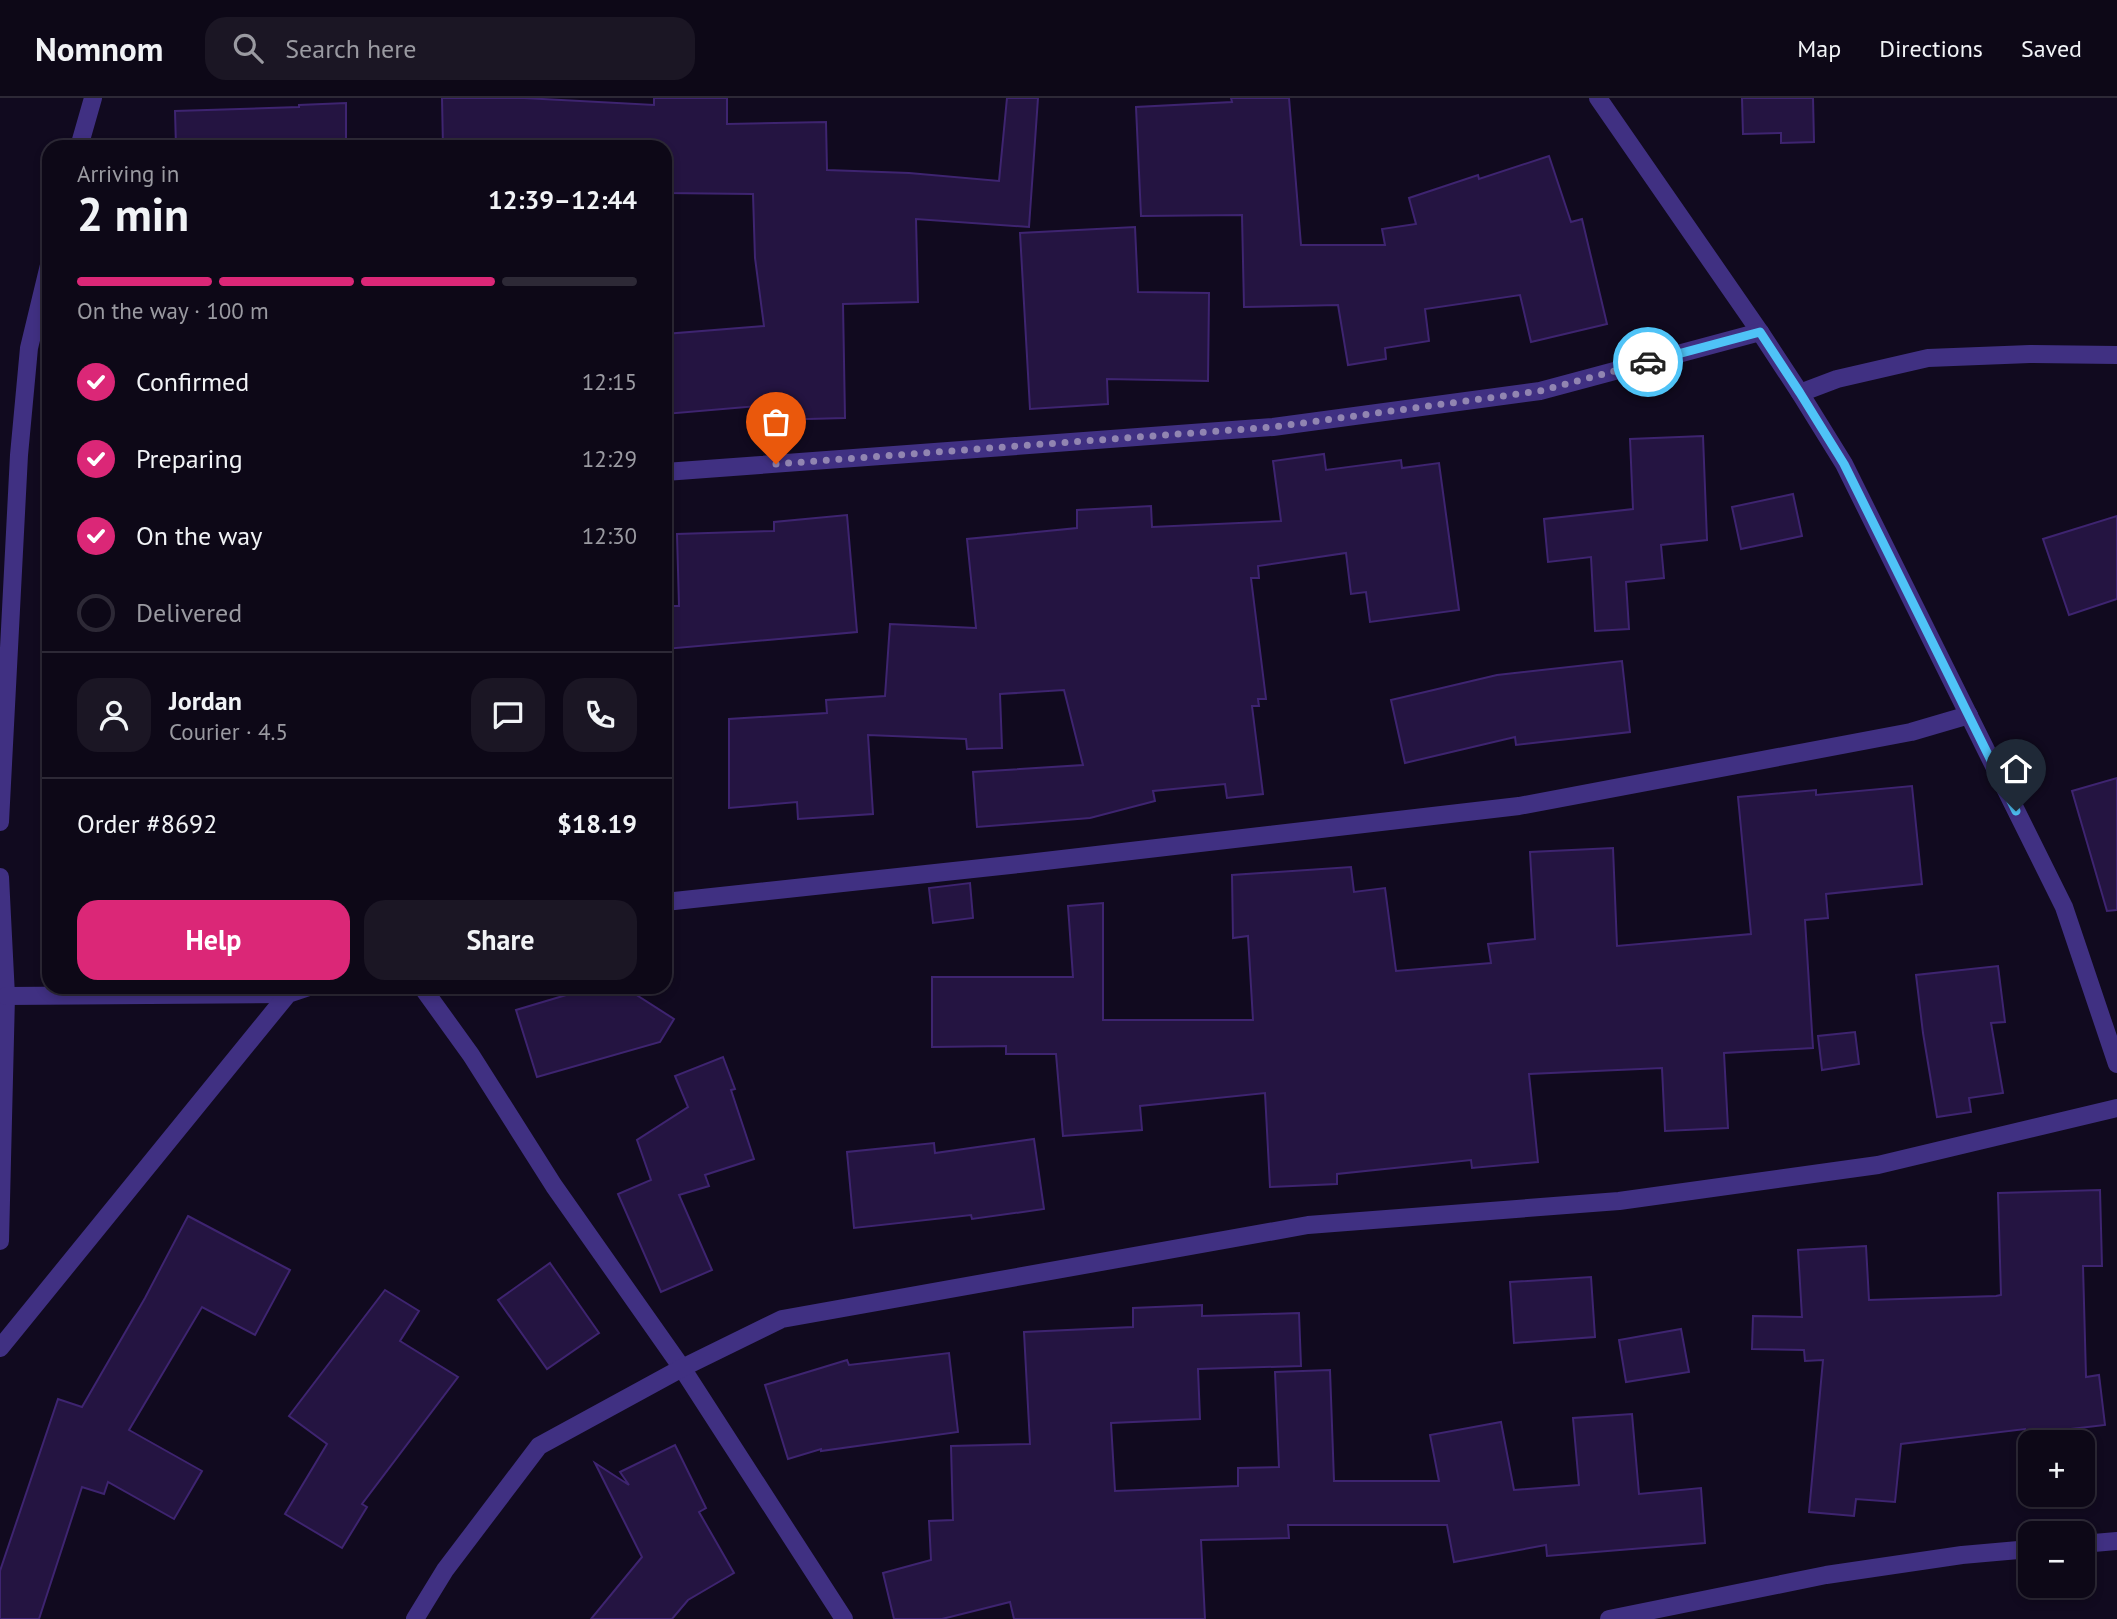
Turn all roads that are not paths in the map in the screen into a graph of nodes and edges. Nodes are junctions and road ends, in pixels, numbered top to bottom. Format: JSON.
{"nodes":[{"id":1,"x":93,"y":98,"type":"edge"},
{"id":2,"x":1598,"y":98,"type":"edge"},
{"id":3,"x":81,"y":140,"type":"edge"},
{"id":4,"x":42,"y":294,"type":"edge"},
{"id":5,"x":1760,"y":332,"type":"junction"},
{"id":6,"x":2117,"y":355,"type":"edge"},
{"id":7,"x":1800,"y":393,"type":"junction"},
{"id":8,"x":672,"y":471,"type":"edge"},
{"id":9,"x":1969,"y":715,"type":"junction"},
{"id":10,"x":0,"y":822,"type":"edge"},
{"id":11,"x":0,"y":877,"type":"edge"},
{"id":12,"x":672,"y":901,"type":"edge"},
{"id":13,"x":288,"y":994,"type":"joint"},
{"id":14,"x":427,"y":994,"type":"edge"},
{"id":15,"x":6,"y":996,"type":"junction"},
{"id":16,"x":2117,"y":1064,"type":"edge"},
{"id":17,"x":2117,"y":1108,"type":"edge"},
{"id":18,"x":0,"y":1241,"type":"edge"},
{"id":19,"x":0,"y":1348,"type":"edge"},
{"id":20,"x":682,"y":1368,"type":"junction"},
{"id":21,"x":2117,"y":1541,"type":"edge"},
{"id":22,"x":2095,"y":1543,"type":"edge"},
{"id":23,"x":2018,"y":1550,"type":"edge"},
{"id":24,"x":415,"y":1619,"type":"edge"},
{"id":25,"x":844,"y":1619,"type":"edge"},
{"id":26,"x":1609,"y":1619,"type":"edge"}],
"edges":[{"from":1,"to":3,"type":"street"},
{"from":2,"to":5,"type":"street"},
{"from":4,"to":10,"type":"street"},
{"from":5,"to":7,"type":"street"},
{"from":5,"to":8,"type":"street"},
{"from":6,"to":7,"type":"street"},
{"from":7,"to":9,"type":"street"},
{"from":9,"to":12,"type":"street"},
{"from":9,"to":16,"type":"street"},
{"from":11,"to":15,"type":"street"},
{"from":13,"to":15,"type":"street"},
{"from":13,"to":19,"type":"street"},
{"from":14,"to":20,"type":"street"},
{"from":15,"to":18,"type":"street"},
{"from":17,"to":20,"type":"street"},
{"from":20,"to":24,"type":"street"},
{"from":20,"to":25,"type":"street"},
{"from":21,"to":22,"type":"street"},
{"from":23,"to":26,"type":"street"}]}
